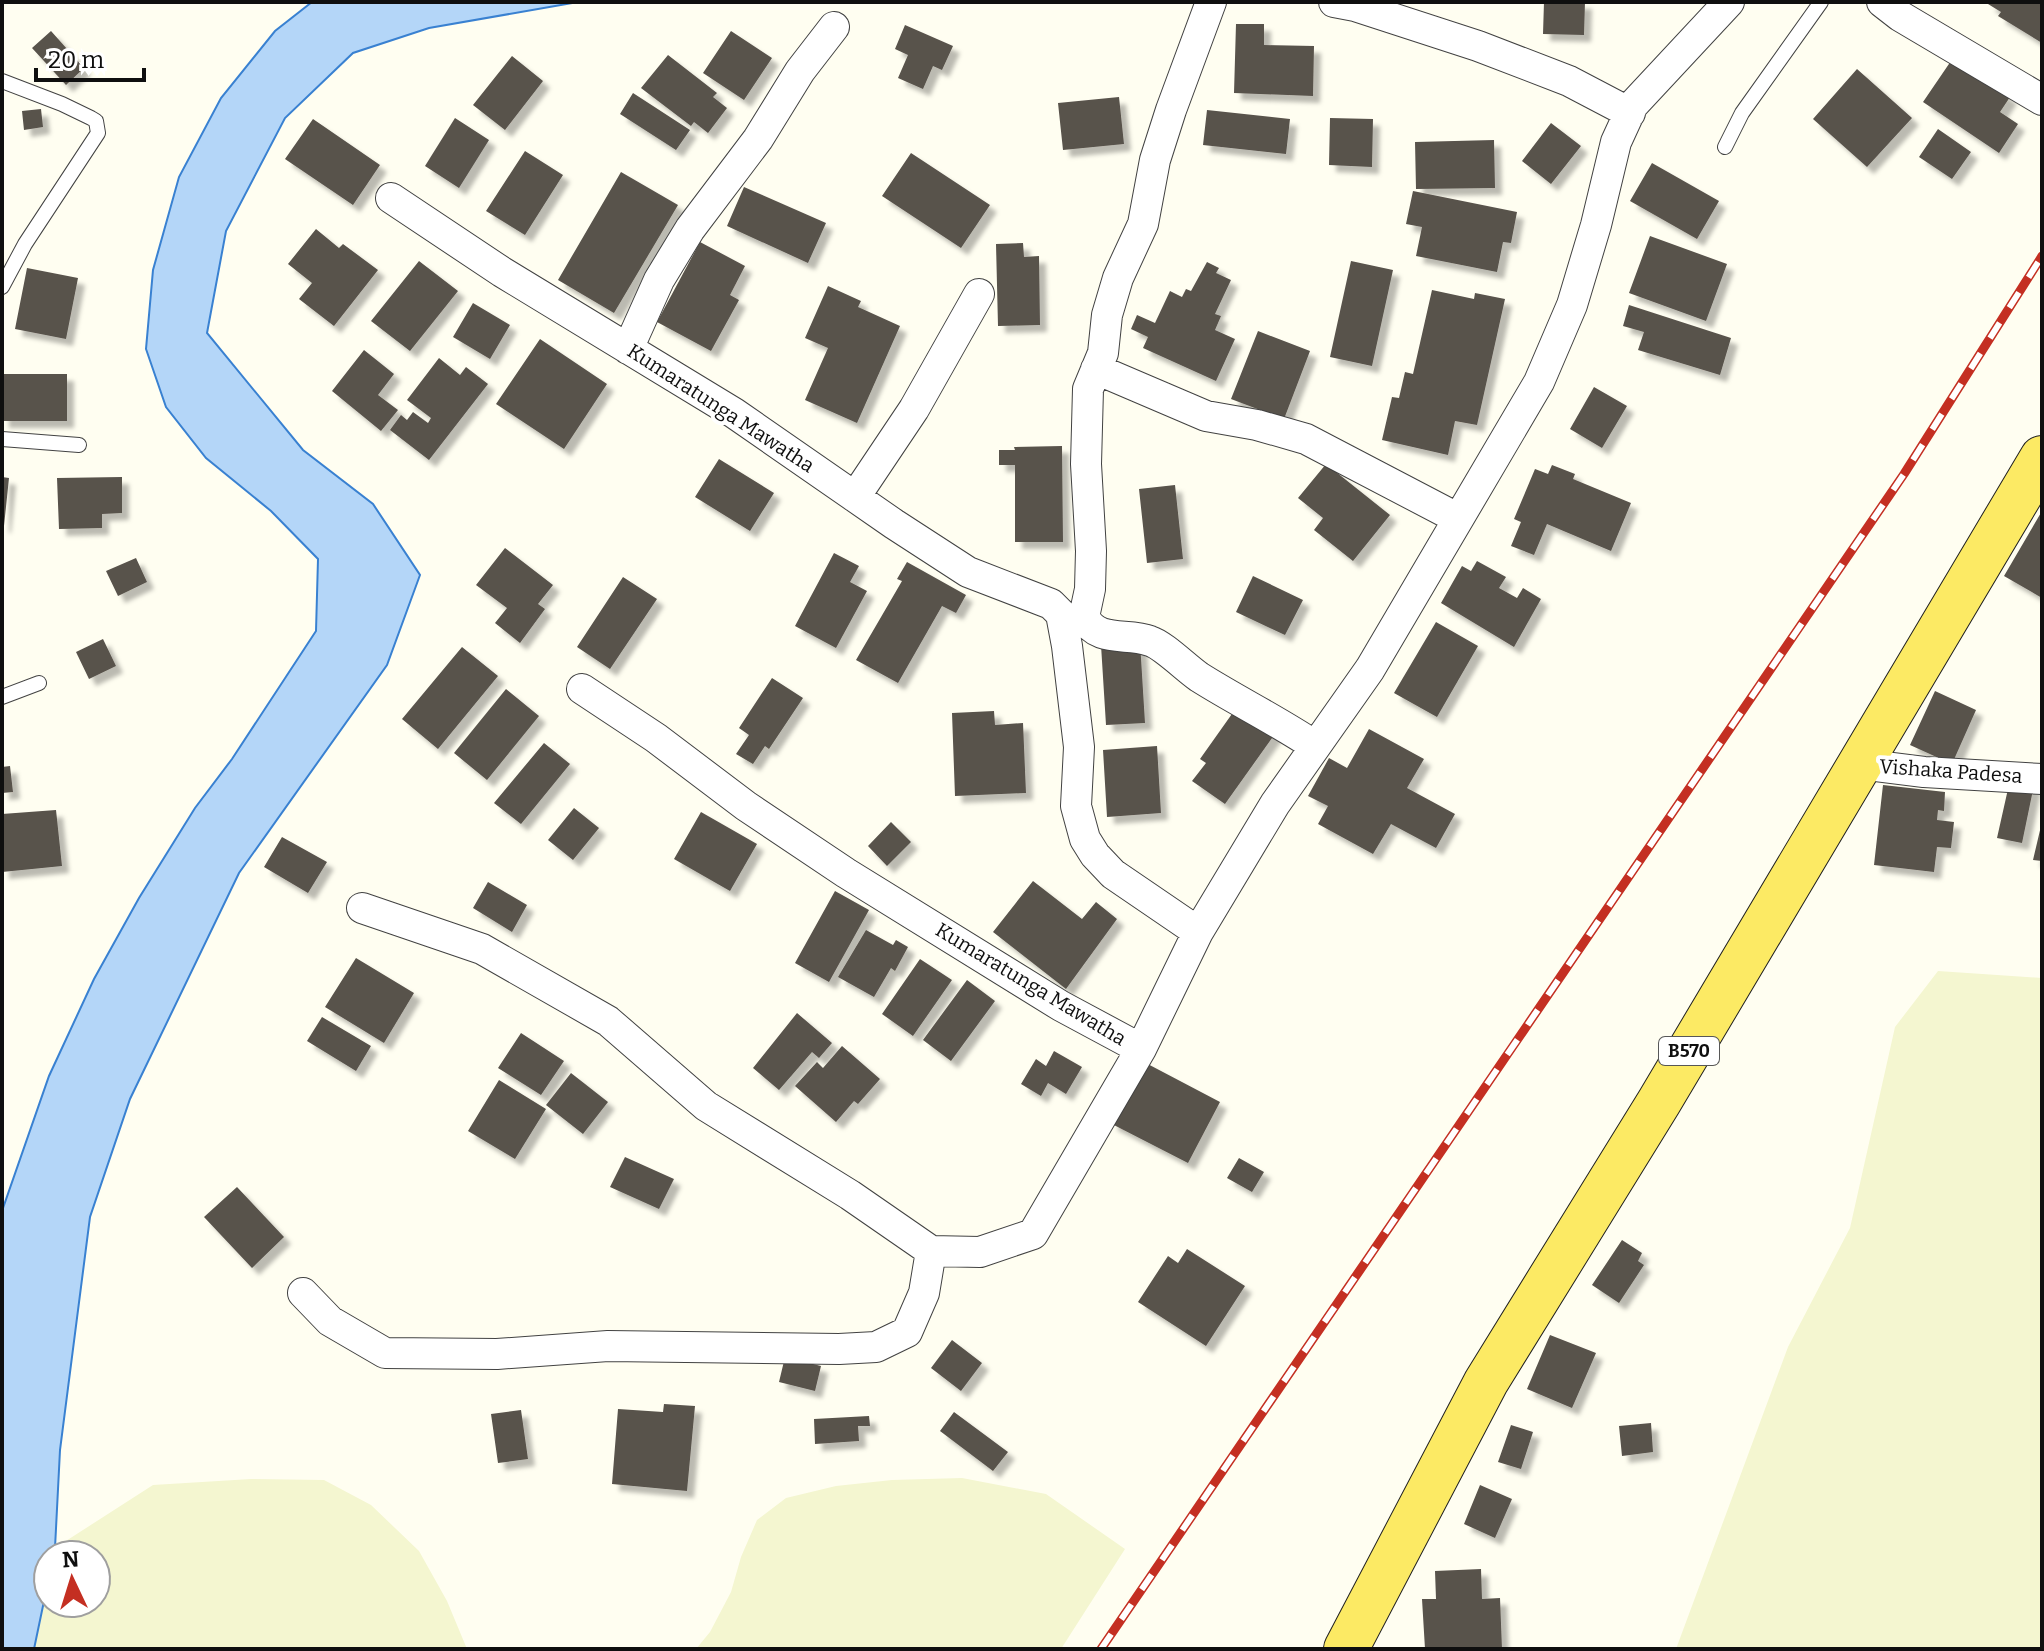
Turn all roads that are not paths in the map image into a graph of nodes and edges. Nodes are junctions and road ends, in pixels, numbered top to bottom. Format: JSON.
{"nodes":[{"id":1,"x":1211,"y":2,"type":"edge"},
{"id":2,"x":1334,"y":2,"type":"edge"},
{"id":3,"x":1729,"y":2,"type":"edge"},
{"id":4,"x":1821,"y":2,"type":"edge"},
{"id":5,"x":1882,"y":2,"type":"edge"},
{"id":6,"x":834,"y":27,"type":"dead end"},
{"id":7,"x":2,"y":81,"type":"edge"},
{"id":8,"x":2042,"y":100,"type":"edge"},
{"id":9,"x":1630,"y":113,"type":"junction"},
{"id":10,"x":1725,"y":147,"type":"dead end"},
{"id":11,"x":391,"y":198,"type":"dead end"},
{"id":12,"x":2,"y":287,"type":"edge"},
{"id":13,"x":979,"y":294,"type":"dead end"},
{"id":14,"x":628,"y":349,"type":"junction"},
{"id":15,"x":1096,"y":369,"type":"junction"},
{"id":16,"x":2,"y":439,"type":"edge"},
{"id":17,"x":79,"y":445,"type":"dead end"},
{"id":18,"x":2042,"y":458,"type":"edge"},
{"id":19,"x":855,"y":497,"type":"junction"},
{"id":20,"x":1457,"y":518,"type":"junction"},
{"id":21,"x":39,"y":683,"type":"dead end"},
{"id":22,"x":582,"y":689,"type":"dead end"},
{"id":23,"x":2,"y":697,"type":"edge"},
{"id":24,"x":1315,"y":746,"type":"junction"},
{"id":25,"x":1860,"y":764,"type":"junction"},
{"id":26,"x":2042,"y":779,"type":"edge"},
{"id":27,"x":362,"y":908,"type":"dead end"},
{"id":28,"x":1198,"y":932,"type":"junction"},
{"id":29,"x":1141,"y":1049,"type":"junction"},
{"id":30,"x":931,"y":1251,"type":"junction"},
{"id":31,"x":303,"y":1293,"type":"dead end"},
{"id":32,"x":1346,"y":1649,"type":"edge"}],
"edges":[{"from":1,"to":15,"type":"street"},
{"from":2,"to":9,"type":"street"},
{"from":3,"to":9,"type":"street"},
{"from":4,"to":10,"type":"lane"},
{"from":5,"to":8,"type":"street"},
{"from":6,"to":14,"type":"street"},
{"from":7,"to":12,"type":"lane"},
{"from":9,"to":20,"type":"street"},
{"from":11,"to":14,"type":"street","name":"Kumaratunga Mawatha"},
{"from":13,"to":19,"type":"street"},
{"from":14,"to":19,"type":"street","name":"Kumaratunga Mawatha"},
{"from":15,"to":20,"type":"street"},
{"from":15,"to":24,"type":"street"},
{"from":16,"to":17,"type":"lane"},
{"from":18,"to":25,"type":"main road","number":"B570"},
{"from":19,"to":28,"type":"street","name":"Kumaratunga Mawatha"},
{"from":20,"to":24,"type":"street"},
{"from":21,"to":23,"type":"lane"},
{"from":22,"to":29,"type":"street","name":"Kumaratunga Mawatha"},
{"from":24,"to":28,"type":"street"},
{"from":25,"to":26,"type":"street","name":"Vishaka Padesa"},
{"from":25,"to":32,"type":"main road","number":"B570"},
{"from":27,"to":30,"type":"street"},
{"from":28,"to":29,"type":"street"},
{"from":29,"to":30,"type":"street","name":"Kumaratunga Mawatha"},
{"from":30,"to":31,"type":"street"}]}
